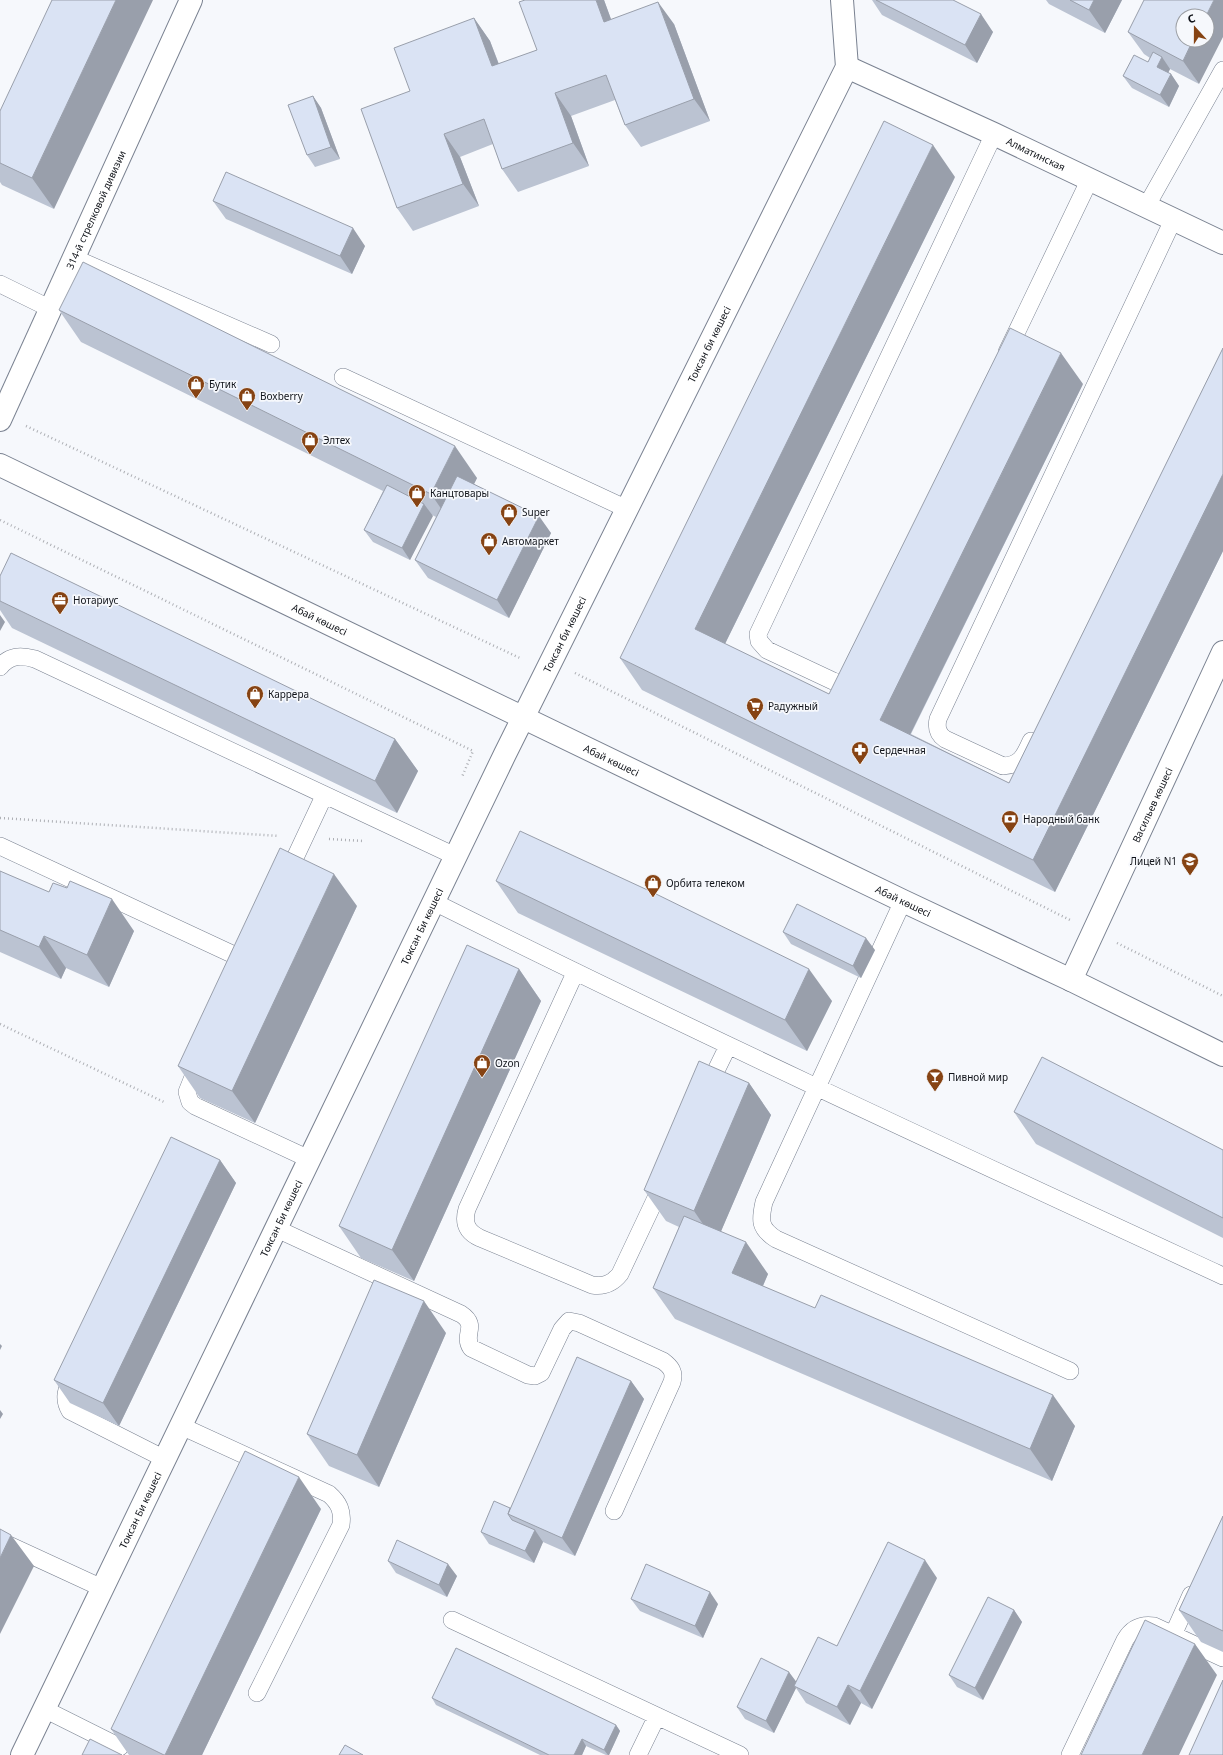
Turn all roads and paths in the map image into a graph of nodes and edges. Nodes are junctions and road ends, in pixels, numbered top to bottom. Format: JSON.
{"nodes":[{"id":1,"x":191,"y":0,"type":"edge"},
{"id":2,"x":842,"y":0,"type":"edge"},
{"id":3,"x":847,"y":67,"type":"junction"},
{"id":4,"x":1223,"y":70,"type":"edge"},
{"id":5,"x":994,"y":134,"type":"junction"},
{"id":6,"x":1089,"y":181,"type":"junction"},
{"id":7,"x":1146,"y":208,"type":"junction"},
{"id":8,"x":1173,"y":220,"type":"junction"},
{"id":9,"x":1223,"y":243,"type":"edge"},
{"id":10,"x":74,"y":258,"type":"junction"},
{"id":11,"x":0,"y":284,"type":"edge"},
{"id":12,"x":51,"y":309,"type":"junction"},
{"id":13,"x":271,"y":344,"type":"dead end"},
{"id":14,"x":1000,"y":367,"type":"edge"},
{"id":15,"x":343,"y":377,"type":"dead end"},
{"id":16,"x":1,"y":417,"type":"edge"},
{"id":17,"x":0,"y":465,"type":"edge"},
{"id":18,"x":627,"y":509,"type":"junction"},
{"id":19,"x":0,"y":520,"type":"edge"},
{"id":20,"x":1223,"y":652,"type":"edge"},
{"id":21,"x":522,"y":659,"type":"dead end"},
{"id":22,"x":860,"y":660,"type":"edge"},
{"id":23,"x":551,"y":661,"type":"junction"},
{"id":24,"x":0,"y":668,"type":"edge"},
{"id":25,"x":541,"y":682,"type":"joint"},
{"id":26,"x":523,"y":717,"type":"junction"},
{"id":27,"x":1039,"y":726,"type":"edge"},
{"id":28,"x":473,"y":751,"type":"dead end"},
{"id":29,"x":324,"y":796,"type":"junction"},
{"id":30,"x":0,"y":818,"type":"edge"},
{"id":31,"x":304,"y":837,"type":"junction"},
{"id":32,"x":365,"y":841,"type":"dead end"},
{"id":33,"x":0,"y":846,"type":"edge"},
{"id":34,"x":455,"y":856,"type":"junction"},
{"id":35,"x":279,"y":892,"type":"edge"},
{"id":36,"x":903,"y":901,"type":"junction"},
{"id":37,"x":434,"y":902,"type":"junction"},
{"id":38,"x":1093,"y":931,"type":"junction"},
{"id":39,"x":575,"y":973,"type":"junction"},
{"id":40,"x":1071,"y":980,"type":"junction"},
{"id":41,"x":237,"y":982,"type":"edge"},
{"id":42,"x":1223,"y":996,"type":"edge"},
{"id":43,"x":0,"y":1024,"type":"edge"},
{"id":44,"x":728,"y":1046,"type":"junction"},
{"id":45,"x":205,"y":1051,"type":"edge"},
{"id":46,"x":1223,"y":1055,"type":"edge"},
{"id":47,"x":816,"y":1088,"type":"junction"},
{"id":48,"x":701,"y":1103,"type":"edge"},
{"id":49,"x":171,"y":1105,"type":"dead end"},
{"id":50,"x":310,"y":1159,"type":"junction"},
{"id":51,"x":670,"y":1167,"type":"edge"},
{"id":52,"x":277,"y":1229,"type":"junction"},
{"id":53,"x":1223,"y":1276,"type":"edge"},
{"id":54,"x":82,"y":1358,"type":"edge"},
{"id":55,"x":1070,"y":1371,"type":"dead end"},
{"id":56,"x":181,"y":1426,"type":"junction"},
{"id":57,"x":165,"y":1459,"type":"junction"},
{"id":58,"x":614,"y":1510,"type":"dead end"},
{"id":59,"x":0,"y":1541,"type":"edge"},
{"id":60,"x":1196,"y":1584,"type":"edge"},
{"id":61,"x":102,"y":1588,"type":"junction"},
{"id":62,"x":452,"y":1620,"type":"dead end"},
{"id":63,"x":1173,"y":1635,"type":"junction"},
{"id":64,"x":1223,"y":1658,"type":"edge"},
{"id":65,"x":257,"y":1693,"type":"dead end"},
{"id":66,"x":44,"y":1709,"type":"junction"},
{"id":67,"x":657,"y":1716,"type":"junction"},
{"id":68,"x":120,"y":1746,"type":"edge"},
{"id":69,"x":22,"y":1755,"type":"edge"},
{"id":70,"x":638,"y":1755,"type":"edge"},
{"id":71,"x":740,"y":1755,"type":"edge"},
{"id":72,"x":1070,"y":1755,"type":"edge"}],
"edges":[{"from":1,"to":10,"type":"street","name":"314-й стрелковой дивизии"},
{"from":2,"to":3,"type":"street"},
{"from":3,"to":5,"type":"street","name":"Алматинская"},
{"from":3,"to":18,"type":"street","name":"Токсан би көшесі"},
{"from":4,"to":7,"type":"lane"},
{"from":5,"to":6,"type":"street","name":"Алматинская"},
{"from":5,"to":22,"type":"lane"},
{"from":6,"to":7,"type":"street","name":"Алматинская"},
{"from":6,"to":14,"type":"lane"},
{"from":7,"to":8,"type":"street","name":"Алматинская"},
{"from":8,"to":9,"type":"street","name":"Алматинская"},
{"from":8,"to":27,"type":"lane"},
{"from":10,"to":12,"type":"street","name":"314-й стрелковой дивизии"},
{"from":10,"to":13,"type":"lane"},
{"from":11,"to":12,"type":"lane"},
{"from":12,"to":16,"type":"street","name":"314-й стрелковой дивизии"},
{"from":15,"to":18,"type":"lane"},
{"from":16,"to":21,"type":"path"},
{"from":17,"to":26,"type":"street","name":"Абай көшесі"},
{"from":18,"to":23,"type":"street","name":"Токсан би көшесі"},
{"from":19,"to":28,"type":"path"},
{"from":20,"to":38,"type":"street","name":"Васильев көшесі"},
{"from":23,"to":25,"type":"street","name":"Токсан би көшесі"},
{"from":23,"to":38,"type":"path"},
{"from":24,"to":29,"type":"lane"},
{"from":25,"to":26,"type":"street","name":"Токсан Би көшесі"},
{"from":26,"to":34,"type":"street","name":"Токсан Би көшесі"},
{"from":26,"to":36,"type":"street","name":"Абай көшесі"},
{"from":29,"to":31,"type":"lane"},
{"from":29,"to":34,"type":"lane"},
{"from":30,"to":31,"type":"path"},
{"from":31,"to":32,"type":"path"},
{"from":31,"to":35,"type":"lane"},
{"from":33,"to":41,"type":"lane"},
{"from":34,"to":37,"type":"street","name":"Токсан Би көшесі"},
{"from":36,"to":40,"type":"street","name":"Абай көшесі"},
{"from":36,"to":47,"type":"lane"},
{"from":37,"to":39,"type":"lane"},
{"from":37,"to":50,"type":"street","name":"Токсан Би көшесі"},
{"from":38,"to":40,"type":"street","name":"Васильев көшесі"},
{"from":38,"to":42,"type":"path"},
{"from":39,"to":44,"type":"lane"},
{"from":39,"to":51,"type":"lane"},
{"from":40,"to":46,"type":"street","name":"Абай көшесі"},
{"from":43,"to":49,"type":"path"},
{"from":44,"to":47,"type":"lane"},
{"from":44,"to":48,"type":"lane"},
{"from":45,"to":50,"type":"lane"},
{"from":47,"to":53,"type":"lane"},
{"from":47,"to":55,"type":"lane"},
{"from":50,"to":52,"type":"street","name":"Токсан Би көшесі"},
{"from":52,"to":56,"type":"street","name":"Токсан Би көшесі"},
{"from":52,"to":58,"type":"lane"},
{"from":54,"to":57,"type":"lane"},
{"from":56,"to":57,"type":"street","name":"Токсан Би көшесі"},
{"from":56,"to":65,"type":"lane"},
{"from":57,"to":61,"type":"street","name":"Токсан Би көшесі"},
{"from":59,"to":61,"type":"lane"},
{"from":60,"to":63,"type":"lane"},
{"from":61,"to":66,"type":"street","name":"Токсан Би көшесі"},
{"from":62,"to":67,"type":"lane"},
{"from":63,"to":64,"type":"lane"},
{"from":63,"to":72,"type":"lane"},
{"from":66,"to":68,"type":"lane"},
{"from":66,"to":69,"type":"street","name":"Токсан Би көшесі"},
{"from":67,"to":70,"type":"lane"},
{"from":67,"to":71,"type":"lane"}]}
